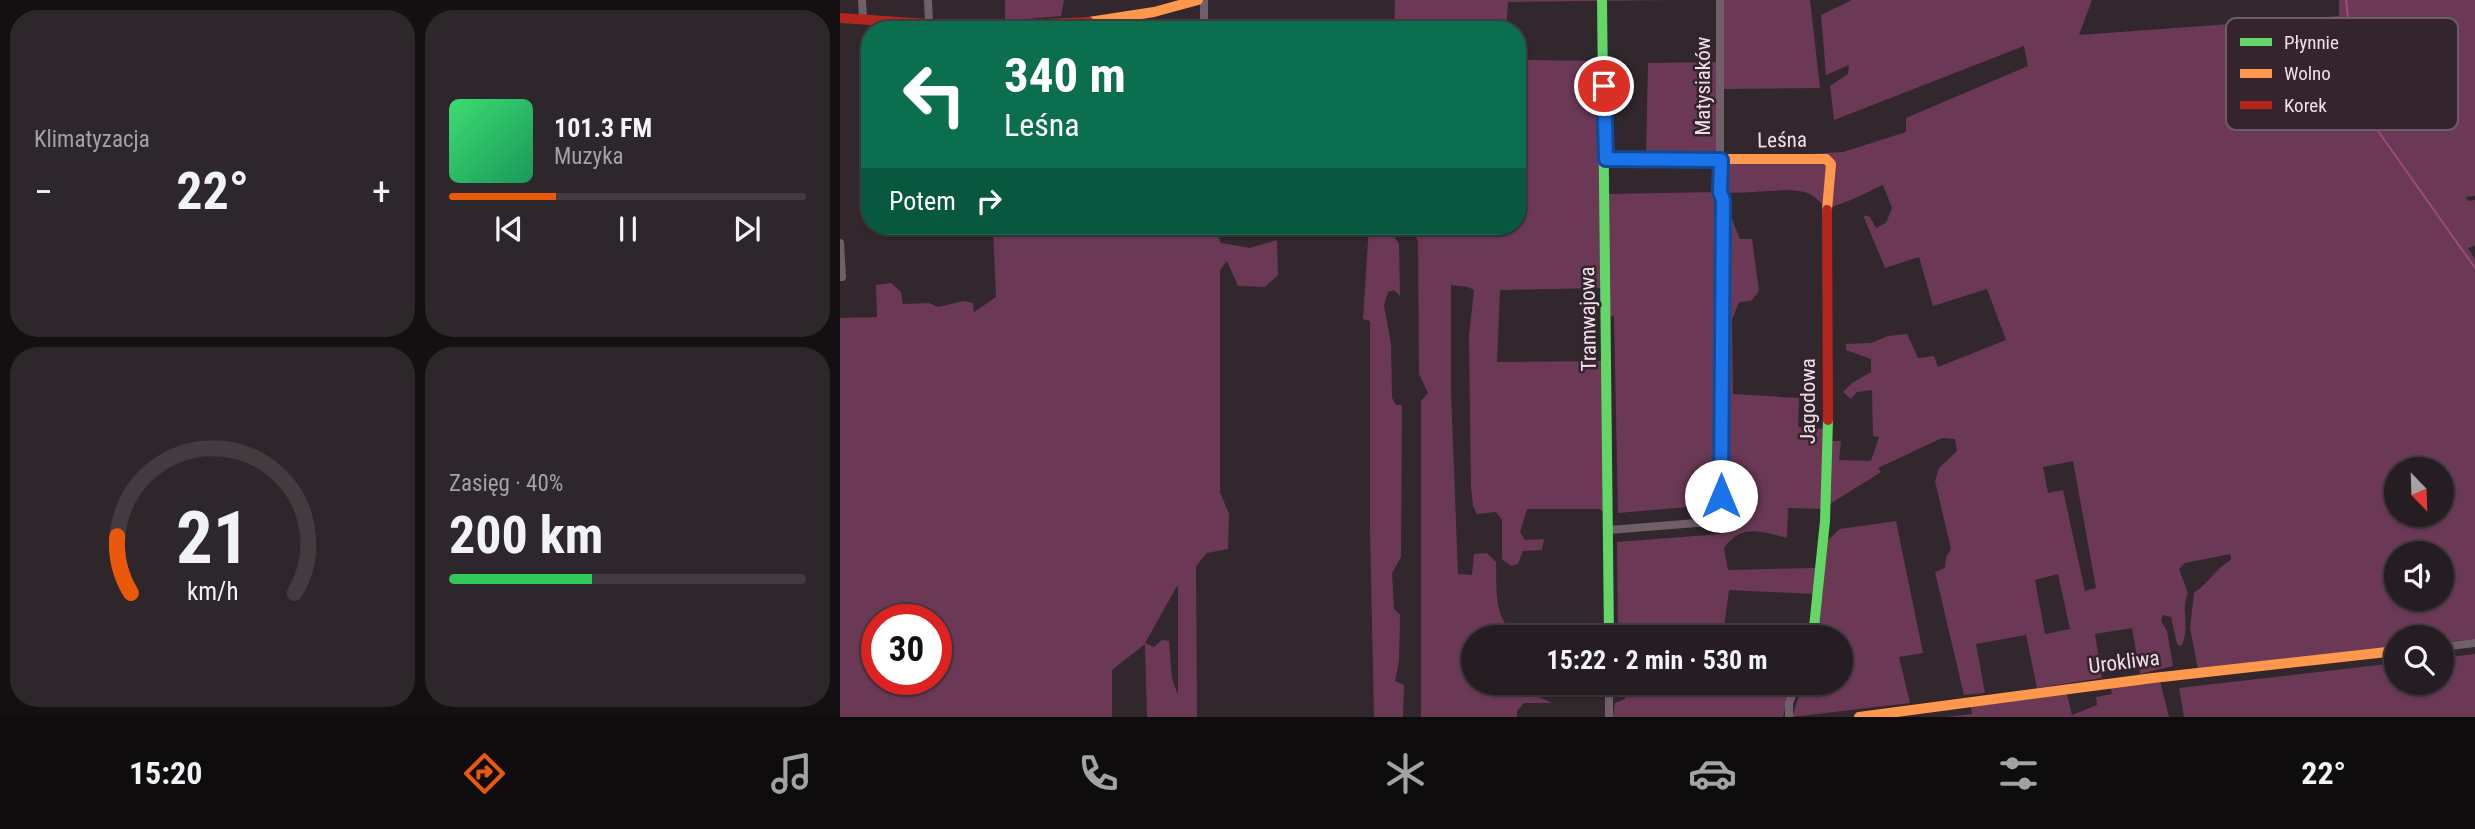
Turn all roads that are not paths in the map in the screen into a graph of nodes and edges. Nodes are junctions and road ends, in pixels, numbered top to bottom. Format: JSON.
{"nodes":[{"id":1,"x":862,"y":0,"type":"edge"},
{"id":2,"x":928,"y":0,"type":"edge"},
{"id":3,"x":1198,"y":0,"type":"edge"},
{"id":4,"x":1204,"y":0,"type":"edge"},
{"id":5,"x":1602,"y":0,"type":"edge"},
{"id":6,"x":1720,"y":0,"type":"edge"},
{"id":7,"x":840,"y":18,"type":"edge"},
{"id":8,"x":863,"y":20,"type":"junction"},
{"id":9,"x":880,"y":21,"type":"edge"},
{"id":10,"x":929,"y":21,"type":"edge"},
{"id":11,"x":1086,"y":21,"type":"edge"},
{"id":12,"x":1204,"y":21,"type":"edge"},
{"id":13,"x":1606,"y":159,"type":"junction"},
{"id":14,"x":1721,"y":160,"type":"junction"},
{"id":15,"x":1831,"y":164,"type":"joint"},
{"id":16,"x":840,"y":243,"type":"edge"},
{"id":17,"x":842,"y":277,"type":"dead end"},
{"id":18,"x":1609,"y":530,"type":"junction"},
{"id":19,"x":1609,"y":625,"type":"edge"},
{"id":20,"x":1814,"y":625,"type":"edge"},
{"id":21,"x":2475,"y":643,"type":"edge"},
{"id":22,"x":2454,"y":645,"type":"edge"},
{"id":23,"x":2384,"y":652,"type":"edge"},
{"id":24,"x":1609,"y":695,"type":"edge"},
{"id":25,"x":1792,"y":695,"type":"edge"},
{"id":26,"x":1788,"y":716,"type":"edge"},
{"id":27,"x":1609,"y":717,"type":"edge"},
{"id":28,"x":1859,"y":717,"type":"edge"}],
"edges":[{"from":1,"to":8,"type":"street"},
{"from":2,"to":10,"type":"street"},
{"from":3,"to":11,"type":"street"},
{"from":4,"to":12,"type":"street"},
{"from":5,"to":13,"type":"street","name":"Tramwajowa"},
{"from":6,"to":14,"type":"street","name":"Matysiaków"},
{"from":7,"to":8,"type":"street"},
{"from":8,"to":9,"type":"street"},
{"from":13,"to":14,"type":"street","name":"Leśna"},
{"from":13,"to":18,"type":"street","name":"Tramwajowa"},
{"from":14,"to":15,"type":"street","name":"Leśna"},
{"from":14,"to":18,"type":"street","name":"Matysiaków"},
{"from":15,"to":20,"type":"street","name":"Jagodowa"},
{"from":16,"to":17,"type":"street"},
{"from":18,"to":19,"type":"street","name":"Tramwajowa"},
{"from":21,"to":22,"type":"street"},
{"from":23,"to":28,"type":"street","name":"Urokliwa"},
{"from":24,"to":27,"type":"street"},
{"from":25,"to":26,"type":"street"}]}
